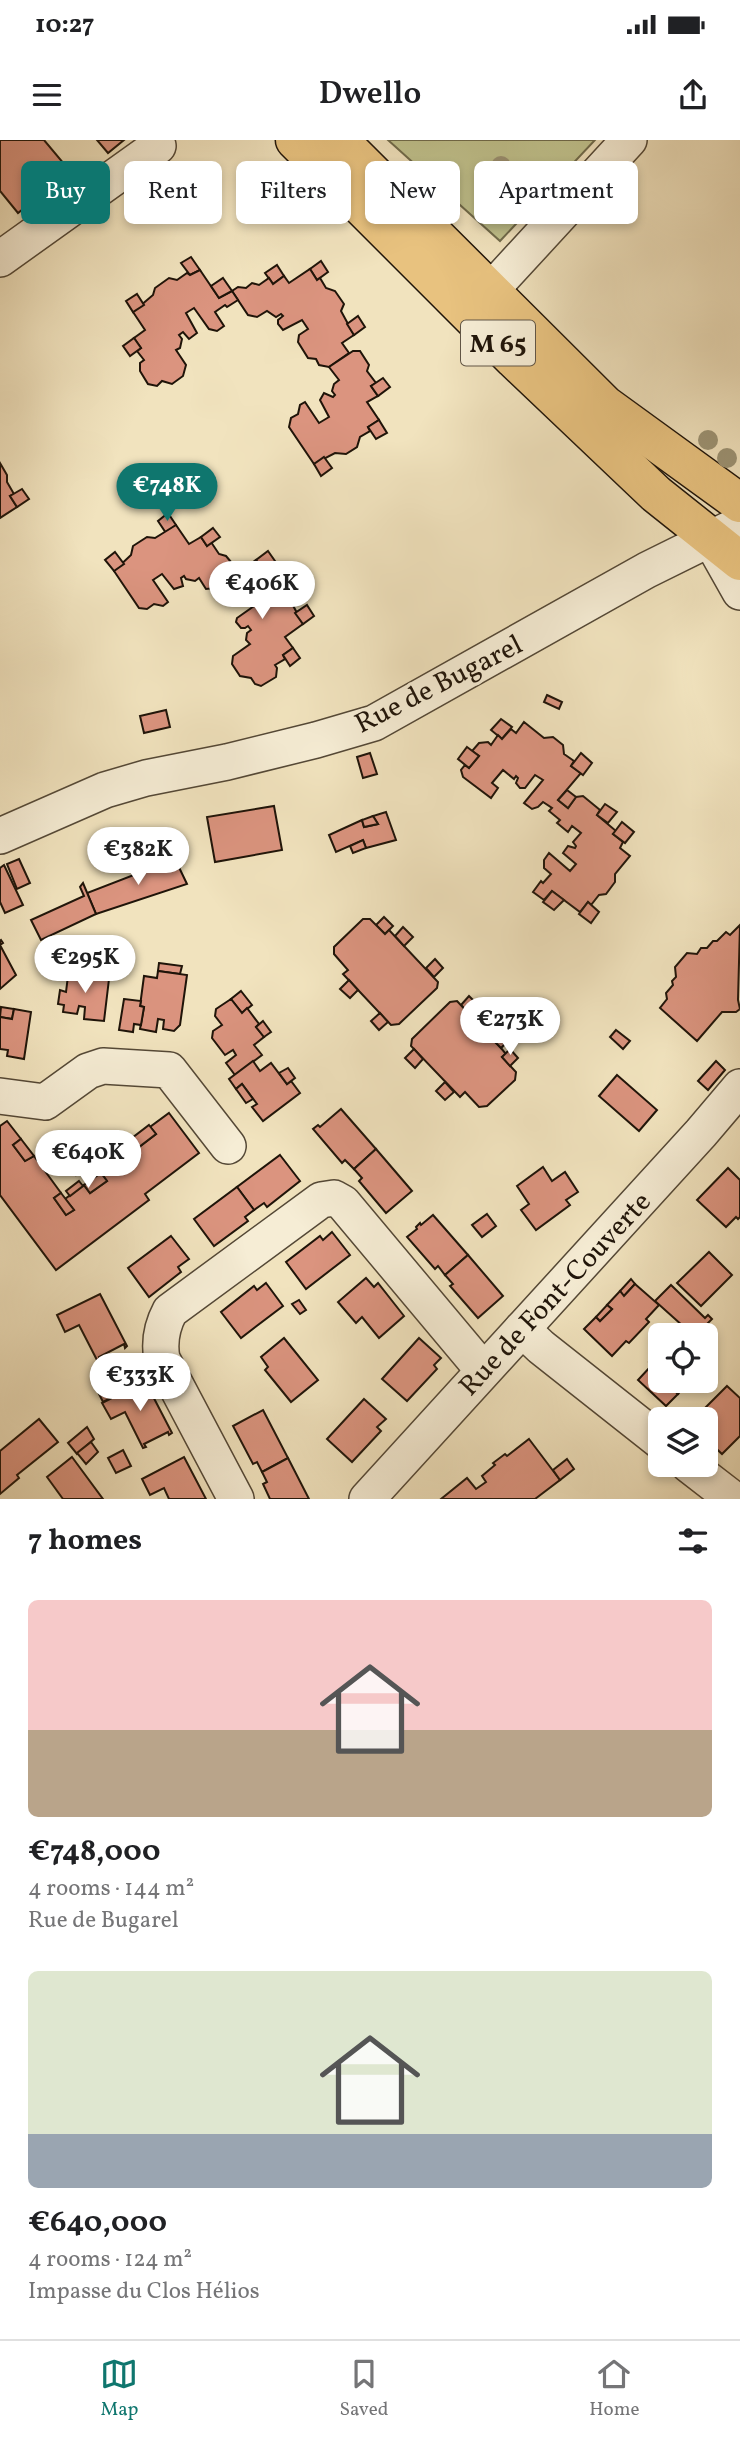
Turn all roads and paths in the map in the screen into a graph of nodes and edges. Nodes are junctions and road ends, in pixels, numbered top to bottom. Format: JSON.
{"nodes":[{"id":1,"x":295,"y":140,"type":"edge"},
{"id":2,"x":339,"y":140,"type":"edge"},
{"id":3,"x":629,"y":140,"type":"edge"},
{"id":4,"x":158,"y":146,"type":"dead end"},
{"id":5,"x":4,"y":247,"type":"edge"},
{"id":6,"x":491,"y":289,"type":"junction"},
{"id":7,"x":740,"y":503,"type":"edge"},
{"id":8,"x":725,"y":530,"type":"edge"},
{"id":9,"x":740,"y":561,"type":"edge"},
{"id":10,"x":740,"y":592,"type":"edge"},
{"id":11,"x":0,"y":836,"type":"edge"},
{"id":12,"x":0,"y":1096,"type":"edge"},
{"id":13,"x":735,"y":1105,"type":"edge"},
{"id":14,"x":228,"y":1146,"type":"dead end"},
{"id":15,"x":522,"y":1329,"type":"junction"},
{"id":16,"x":483,"y":1370,"type":"junction"},
{"id":17,"x":648,"y":1432,"type":"edge"},
{"id":18,"x":705,"y":1477,"type":"edge"},
{"id":19,"x":236,"y":1499,"type":"edge"},
{"id":20,"x":367,"y":1499,"type":"edge"},
{"id":21,"x":733,"y":1499,"type":"edge"}],
"edges":[{"from":1,"to":8,"type":"main road","number":"M 65"},
{"from":2,"to":6,"type":"main road","number":"M 65"},
{"from":3,"to":6,"type":"street"},
{"from":4,"to":5,"type":"street"},
{"from":6,"to":7,"type":"main road","number":"M 65"},
{"from":8,"to":9,"type":"main road","number":"M 65"},
{"from":8,"to":10,"type":"street"},
{"from":8,"to":11,"type":"street","name":"Rue de Bugarel"},
{"from":12,"to":14,"type":"street"},
{"from":13,"to":15,"type":"street","name":"Rue de Font-Couverte"},
{"from":15,"to":16,"type":"street","name":"Rue de Font-Couverte"},
{"from":15,"to":17,"type":"street"},
{"from":16,"to":19,"type":"street"},
{"from":16,"to":20,"type":"street","name":"Rue de Font-Couverte"},
{"from":18,"to":21,"type":"street"}]}
